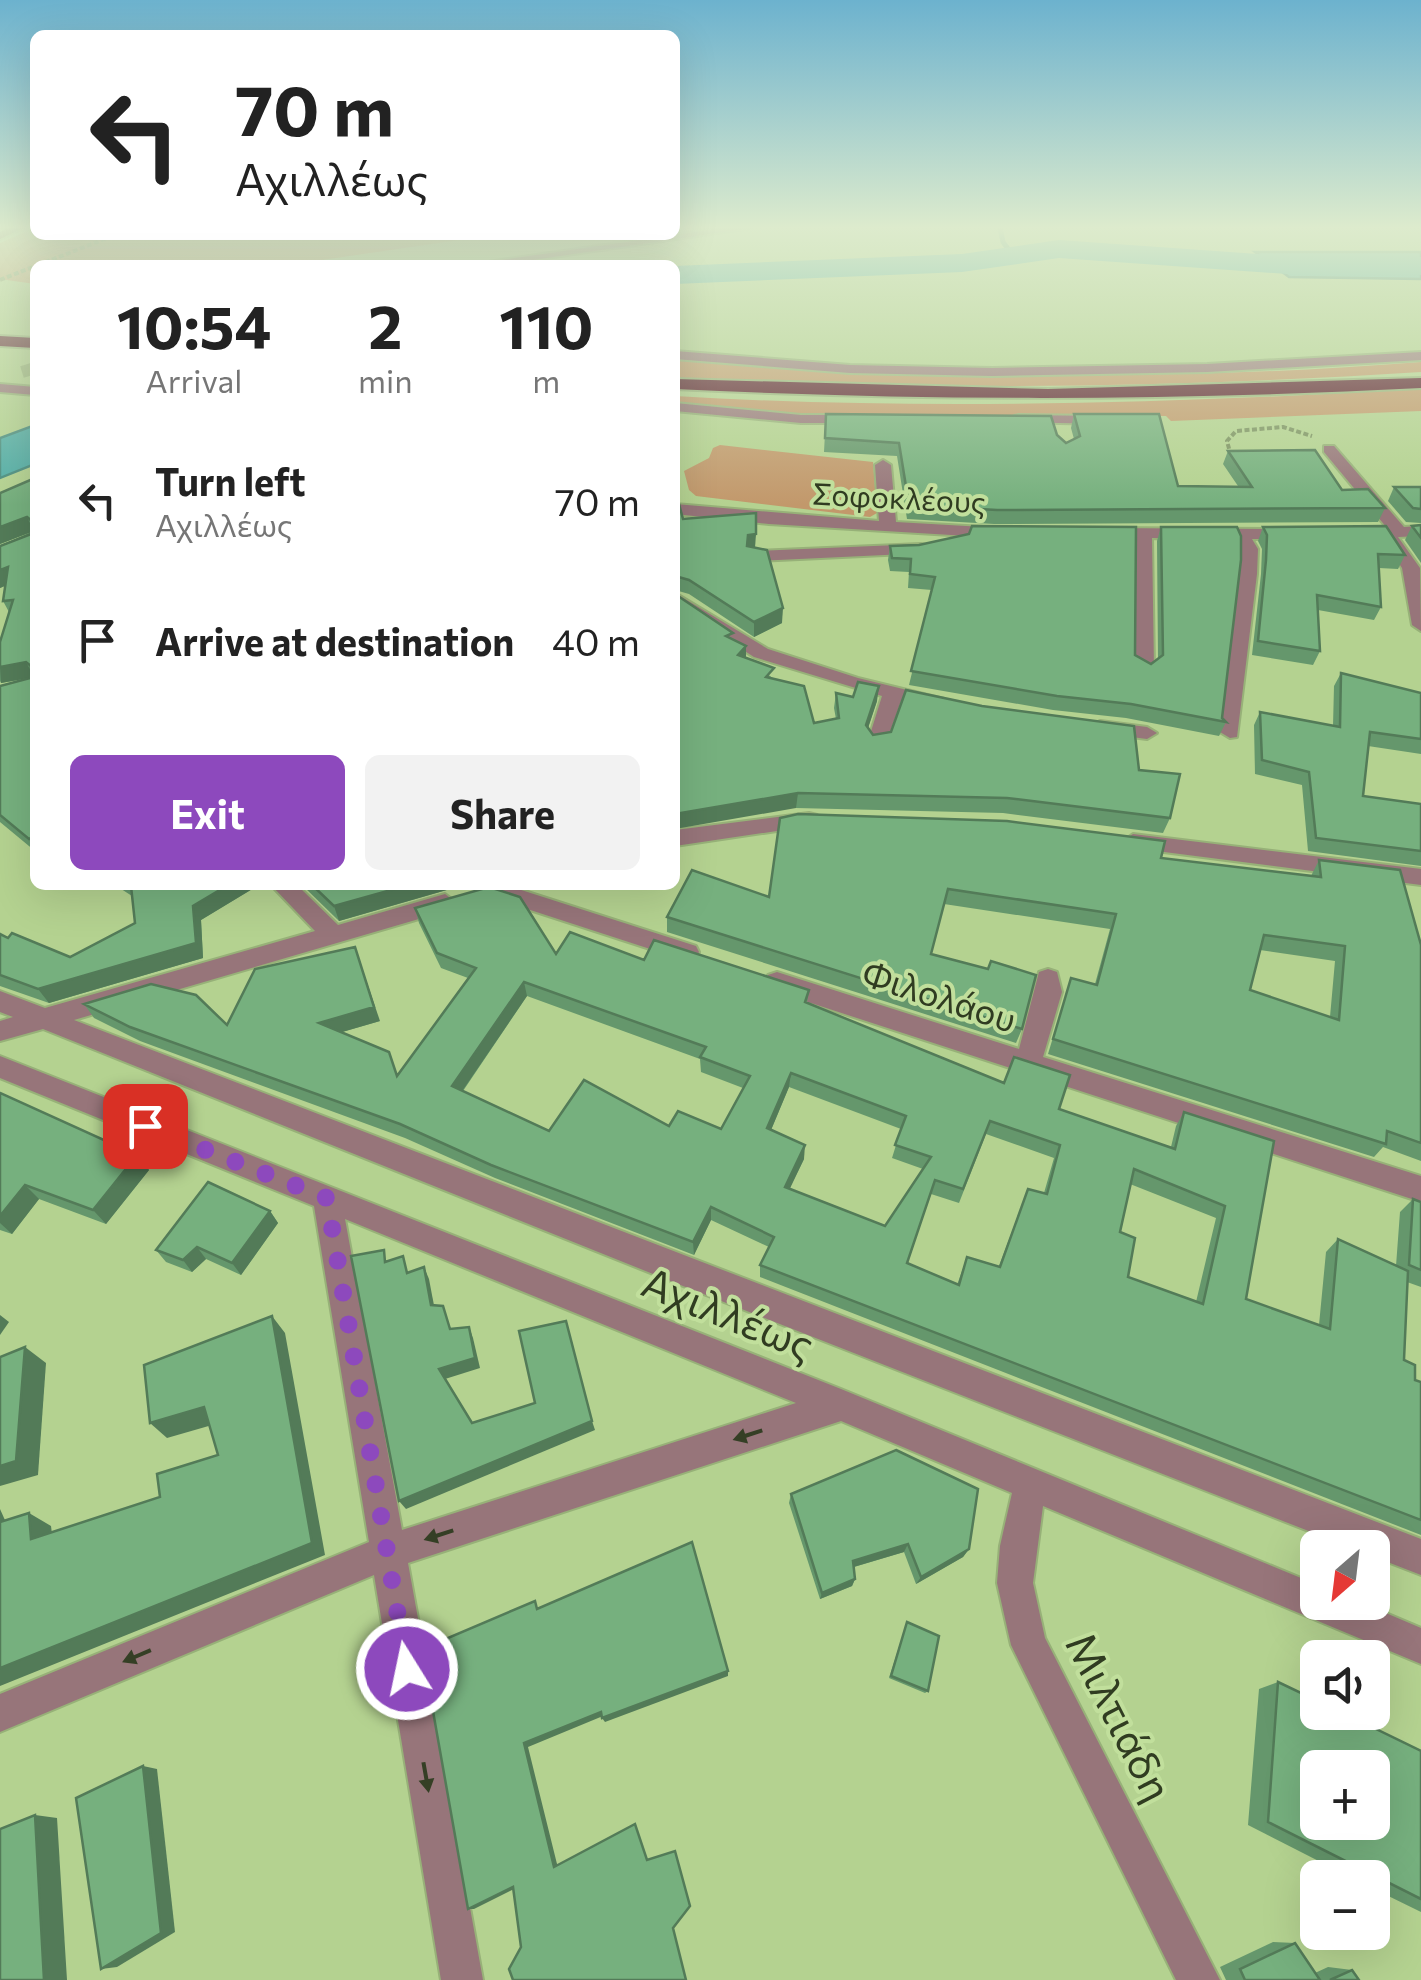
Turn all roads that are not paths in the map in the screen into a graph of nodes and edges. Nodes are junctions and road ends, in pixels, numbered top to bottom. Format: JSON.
{"nodes":[{"id":1,"x":0,"y":341,"type":"edge"},
{"id":2,"x":30,"y":344,"type":"tunnel mouth"},
{"id":3,"x":680,"y":354,"type":"edge"},
{"id":4,"x":1421,"y":356,"type":"edge"},
{"id":5,"x":22,"y":372,"type":"tunnel mouth"},
{"id":6,"x":0,"y":379,"type":"edge"},
{"id":7,"x":680,"y":384,"type":"edge"},
{"id":8,"x":1421,"y":384,"type":"edge"},
{"id":9,"x":0,"y":388,"type":"edge"},
{"id":10,"x":30,"y":391,"type":"tunnel mouth"},
{"id":11,"x":680,"y":407,"type":"edge"},
{"id":12,"x":998,"y":419,"type":"edge"},
{"id":13,"x":870,"y":420,"type":"edge"},
{"id":14,"x":1117,"y":420,"type":"edge"},
{"id":15,"x":1329,"y":449,"type":"road end"},
{"id":16,"x":883,"y":465,"type":"dead end"},
{"id":17,"x":680,"y":509,"type":"edge"},
{"id":18,"x":888,"y":526,"type":"junction"},
{"id":19,"x":1421,"y":531,"type":"edge"},
{"id":20,"x":1087,"y":533,"type":"edge"},
{"id":21,"x":1143,"y":533,"type":"junction"},
{"id":22,"x":1393,"y":533,"type":"junction"},
{"id":23,"x":1241,"y":534,"type":"junction"},
{"id":24,"x":1314,"y":534,"type":"edge"},
{"id":25,"x":1342,"y":534,"type":"edge"},
{"id":26,"x":756,"y":556,"type":"edge"},
{"id":27,"x":680,"y":601,"type":"edge"},
{"id":28,"x":1421,"y":625,"type":"edge"},
{"id":29,"x":1144,"y":669,"type":"edge"},
{"id":30,"x":893,"y":694,"type":"junction"},
{"id":31,"x":963,"y":708,"type":"edge"},
{"id":32,"x":1084,"y":726,"type":"edge"},
{"id":33,"x":1230,"y":732,"type":"edge"},
{"id":34,"x":1146,"y":733,"type":"dead end"},
{"id":35,"x":878,"y":741,"type":"edge"},
{"id":36,"x":832,"y":820,"type":"edge"},
{"id":37,"x":680,"y":837,"type":"edge"},
{"id":38,"x":1120,"y":840,"type":"edge"},
{"id":39,"x":1421,"y":876,"type":"edge"},
{"id":40,"x":288,"y":890,"type":"edge"},
{"id":41,"x":490,"y":890,"type":"edge"},
{"id":42,"x":509,"y":890,"type":"edge"},
{"id":43,"x":334,"y":935,"type":"junction"},
{"id":44,"x":709,"y":960,"type":"edge"},
{"id":45,"x":747,"y":972,"type":"edge"},
{"id":46,"x":1048,"y":980,"type":"dead end"},
{"id":47,"x":0,"y":1001,"type":"edge"},
{"id":48,"x":47,"y":1018,"type":"junction"},
{"id":49,"x":5,"y":1030,"type":"edge"},
{"id":50,"x":1028,"y":1062,"type":"junction"},
{"id":51,"x":0,"y":1067,"type":"edge"},
{"id":52,"x":1421,"y":1190,"type":"edge"},
{"id":53,"x":327,"y":1198,"type":"junction"},
{"id":54,"x":841,"y":1405,"type":"junction"},
{"id":55,"x":1031,"y":1484,"type":"junction"},
{"id":56,"x":387,"y":1552,"type":"junction"},
{"id":57,"x":1421,"y":1557,"type":"edge"},
{"id":58,"x":1421,"y":1646,"type":"edge"},
{"id":59,"x":0,"y":1713,"type":"edge"},
{"id":60,"x":462,"y":1980,"type":"edge"},
{"id":61,"x":1199,"y":1980,"type":"edge"}],
"edges":[{"from":1,"to":2,"type":"highway"},
{"from":3,"to":4,"type":"street"},
{"from":5,"to":6,"type":"street"},
{"from":7,"to":8,"type":"highway"},
{"from":9,"to":10,"type":"street"},
{"from":11,"to":13,"type":"street"},
{"from":12,"to":14,"type":"street"},
{"from":15,"to":22,"type":"street"},
{"from":16,"to":18,"type":"street"},
{"from":17,"to":18,"type":"street","name":"Σοφοκλέους"},
{"from":18,"to":26,"type":"street","name":"Σοφοκλέους"},
{"from":19,"to":22,"type":"street"},
{"from":20,"to":21,"type":"street"},
{"from":21,"to":23,"type":"street"},
{"from":21,"to":29,"type":"street"},
{"from":22,"to":25,"type":"street"},
{"from":22,"to":28,"type":"street"},
{"from":23,"to":24,"type":"street"},
{"from":23,"to":33,"type":"street"},
{"from":27,"to":30,"type":"street"},
{"from":30,"to":31,"type":"street"},
{"from":30,"to":35,"type":"street"},
{"from":32,"to":34,"type":"street"},
{"from":36,"to":37,"type":"street"},
{"from":38,"to":39,"type":"street"},
{"from":40,"to":43,"type":"street"},
{"from":41,"to":43,"type":"street"},
{"from":42,"to":44,"type":"street"},
{"from":43,"to":48,"type":"street"},
{"from":45,"to":50,"type":"street","name":"Φιλολάου"},
{"from":46,"to":50,"type":"street"},
{"from":47,"to":48,"type":"street","name":"Αχιλλέως"},
{"from":48,"to":49,"type":"street"},
{"from":48,"to":57,"type":"street","name":"Αχιλλέως"},
{"from":50,"to":52,"type":"street","name":"Φιλολάου"},
{"from":51,"to":53,"type":"street","name":"Αχιλλέως"},
{"from":53,"to":54,"type":"street","name":"Αχιλλέως"},
{"from":53,"to":56,"type":"street"},
{"from":54,"to":55,"type":"street","name":"Αχιλλέως"},
{"from":54,"to":56,"type":"street","one_way":true},
{"from":55,"to":58,"type":"street","name":"Αχιλλέως"},
{"from":55,"to":61,"type":"street","name":"Μιλτιάδη"},
{"from":56,"to":59,"type":"street","one_way":true},
{"from":56,"to":60,"type":"street","one_way":true}]}
